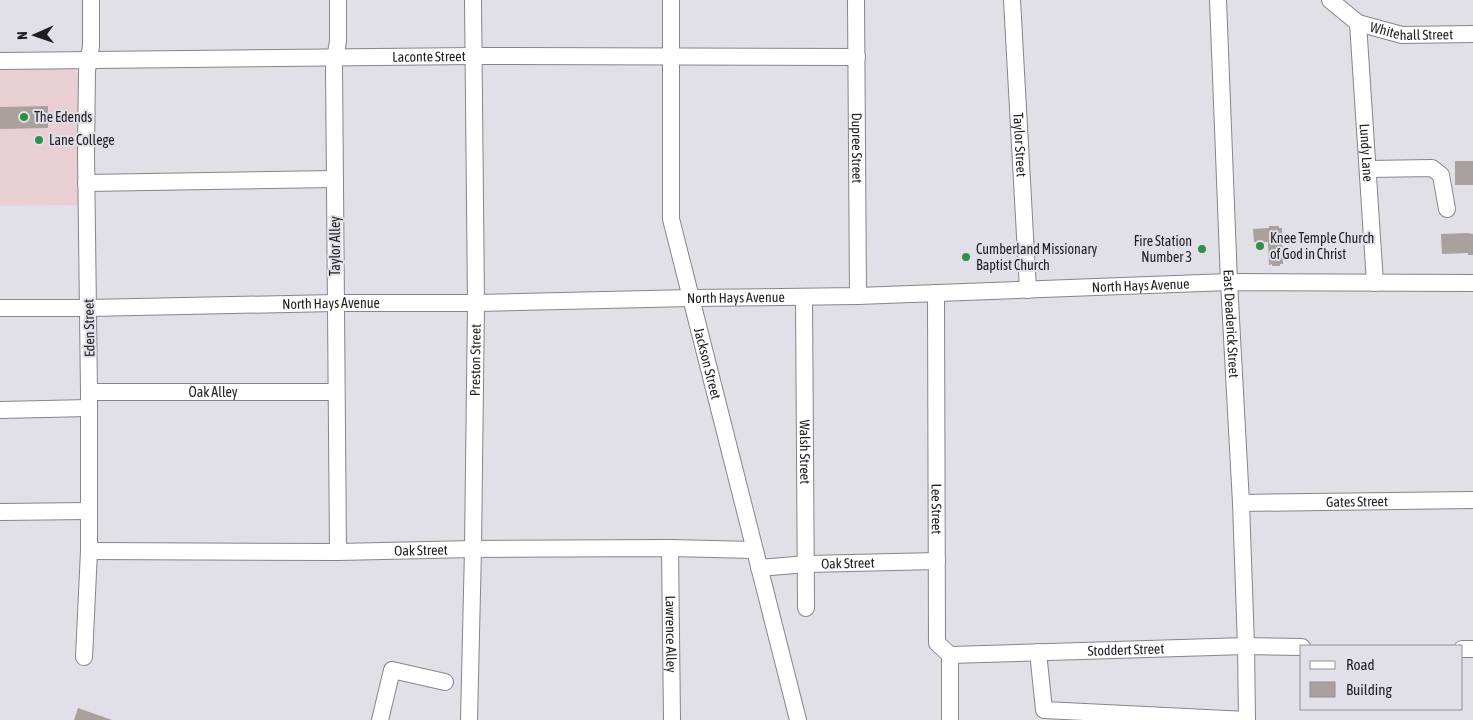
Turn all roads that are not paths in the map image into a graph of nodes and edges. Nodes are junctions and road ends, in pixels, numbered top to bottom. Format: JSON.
{"nodes":[{"id":1,"x":91,"y":0,"type":"edge"},
{"id":2,"x":338,"y":0,"type":"edge"},
{"id":3,"x":473,"y":0,"type":"edge"},
{"id":4,"x":671,"y":0,"type":"edge"},
{"id":5,"x":856,"y":0,"type":"edge"},
{"id":6,"x":1012,"y":0,"type":"edge"},
{"id":7,"x":1218,"y":0,"type":"edge"},
{"id":8,"x":1330,"y":0,"type":"edge"},
{"id":9,"x":1358,"y":23,"type":"junction"},
{"id":10,"x":1473,"y":34,"type":"edge"},
{"id":11,"x":474,"y":56,"type":"junction"},
{"id":12,"x":336,"y":57,"type":"junction"},
{"id":13,"x":671,"y":57,"type":"junction"},
{"id":14,"x":857,"y":57,"type":"junction"},
{"id":15,"x":89,"y":59,"type":"junction"},
{"id":16,"x":0,"y":61,"type":"edge"},
{"id":17,"x":1368,"y":169,"type":"junction"},
{"id":18,"x":335,"y":179,"type":"junction"},
{"id":19,"x":86,"y":183,"type":"junction"},
{"id":20,"x":1446,"y":209,"type":"dead end"},
{"id":21,"x":1229,"y":282,"type":"junction"},
{"id":22,"x":1375,"y":283,"type":"junction"},
{"id":23,"x":1473,"y":283,"type":"edge"},
{"id":24,"x":1028,"y":290,"type":"junction"},
{"id":25,"x":936,"y":293,"type":"junction"},
{"id":26,"x":858,"y":296,"type":"junction"},
{"id":27,"x":804,"y":297,"type":"junction"},
{"id":28,"x":692,"y":298,"type":"junction"},
{"id":29,"x":335,"y":303,"type":"junction"},
{"id":30,"x":476,"y":303,"type":"junction"},
{"id":31,"x":0,"y":308,"type":"edge"},
{"id":32,"x":88,"y":308,"type":"junction"},
{"id":33,"x":89,"y":392,"type":"junction"},
{"id":34,"x":336,"y":392,"type":"junction"},
{"id":35,"x":89,"y":408,"type":"junction"},
{"id":36,"x":0,"y":410,"type":"edge"},
{"id":37,"x":1473,"y":500,"type":"edge"},
{"id":38,"x":1242,"y":503,"type":"junction"},
{"id":39,"x":89,"y":511,"type":"junction"},
{"id":40,"x":0,"y":512,"type":"edge"},
{"id":41,"x":670,"y":548,"type":"junction"},
{"id":42,"x":472,"y":549,"type":"junction"},
{"id":43,"x":754,"y":550,"type":"junction"},
{"id":44,"x":89,"y":552,"type":"junction"},
{"id":45,"x":338,"y":552,"type":"junction"},
{"id":46,"x":937,"y":561,"type":"junction"},
{"id":47,"x":807,"y":564,"type":"junction"},
{"id":48,"x":759,"y":568,"type":"junction"},
{"id":49,"x":806,"y":608,"type":"dead end"},
{"id":50,"x":1246,"y":646,"type":"junction"},
{"id":51,"x":1300,"y":647,"type":"edge"},
{"id":52,"x":1038,"y":652,"type":"junction"},
{"id":53,"x":950,"y":655,"type":"junction"},
{"id":54,"x":84,"y":657,"type":"dead end"},
{"id":55,"x":444,"y":682,"type":"dead end"},
{"id":56,"x":380,"y":720,"type":"edge"},
{"id":57,"x":468,"y":720,"type":"edge"},
{"id":58,"x":672,"y":720,"type":"edge"},
{"id":59,"x":798,"y":720,"type":"edge"},
{"id":60,"x":950,"y":720,"type":"edge"},
{"id":61,"x":1247,"y":720,"type":"edge"}],
"edges":[{"from":1,"to":15,"type":"street","name":"Eden Street"},
{"from":2,"to":12,"type":"street","name":"Taylor Alley"},
{"from":3,"to":11,"type":"street","name":"Preston Street"},
{"from":4,"to":13,"type":"street","name":"Jackson Street"},
{"from":5,"to":14,"type":"street","name":"Dupree Street"},
{"from":6,"to":24,"type":"street","name":"Taylor Street"},
{"from":7,"to":21,"type":"street","name":"East Deaderick Street"},
{"from":8,"to":9,"type":"street","name":"Whitehall Street"},
{"from":9,"to":10,"type":"street","name":"Whitehall Street"},
{"from":9,"to":17,"type":"street","name":"Lundy Lane"},
{"from":11,"to":12,"type":"street","name":"Laconte Street"},
{"from":11,"to":13,"type":"street","name":"Laconte Street"},
{"from":11,"to":30,"type":"street","name":"Preston Street"},
{"from":12,"to":15,"type":"street","name":"Laconte Street"},
{"from":12,"to":18,"type":"street","name":"Taylor Alley"},
{"from":13,"to":14,"type":"street","name":"Laconte Street"},
{"from":13,"to":28,"type":"street","name":"Jackson Street"},
{"from":14,"to":26,"type":"street","name":"Dupree Street"},
{"from":15,"to":16,"type":"street","name":"Laconte Street"},
{"from":15,"to":19,"type":"street","name":"Eden Street"},
{"from":17,"to":20,"type":"street"},
{"from":17,"to":22,"type":"street","name":"Lundy Lane"},
{"from":18,"to":19,"type":"street"},
{"from":18,"to":29,"type":"street","name":"Taylor Alley"},
{"from":19,"to":32,"type":"street","name":"Eden Street"},
{"from":21,"to":22,"type":"street","name":"North Hays Avenue"},
{"from":21,"to":24,"type":"street","name":"North Hays Avenue"},
{"from":21,"to":38,"type":"street","name":"East Deaderick Street"},
{"from":22,"to":23,"type":"street","name":"North Hays Avenue"},
{"from":24,"to":25,"type":"street","name":"North Hays Avenue"},
{"from":25,"to":26,"type":"street","name":"North Hays Avenue"},
{"from":25,"to":46,"type":"street","name":"Lee Street"},
{"from":26,"to":27,"type":"street","name":"North Hays Avenue"},
{"from":27,"to":28,"type":"street","name":"North Hays Avenue"},
{"from":27,"to":47,"type":"street","name":"Walsh Street"},
{"from":28,"to":30,"type":"street","name":"North Hays Avenue"},
{"from":28,"to":43,"type":"street","name":"Jackson Street"},
{"from":29,"to":30,"type":"street","name":"North Hays Avenue"},
{"from":29,"to":32,"type":"street","name":"North Hays Avenue"},
{"from":29,"to":34,"type":"street","name":"Taylor Alley"},
{"from":30,"to":42,"type":"street","name":"Preston Street"},
{"from":31,"to":32,"type":"street","name":"North Hays Avenue"},
{"from":32,"to":33,"type":"street","name":"Eden Street"},
{"from":33,"to":34,"type":"street","name":"Oak Alley"},
{"from":33,"to":35,"type":"street","name":"Eden Street"},
{"from":34,"to":45,"type":"street","name":"Taylor Alley"},
{"from":35,"to":36,"type":"street"},
{"from":35,"to":39,"type":"street","name":"Eden Street"},
{"from":37,"to":38,"type":"street","name":"Gates Street"},
{"from":38,"to":50,"type":"street","name":"East Deaderick Street"},
{"from":39,"to":40,"type":"street"},
{"from":39,"to":44,"type":"street","name":"Eden Street"},
{"from":41,"to":42,"type":"street","name":"Oak Street"},
{"from":41,"to":43,"type":"street","name":"Oak Street"},
{"from":41,"to":58,"type":"street","name":"Lawrence Alley"},
{"from":42,"to":45,"type":"street","name":"Oak Street"},
{"from":42,"to":57,"type":"street","name":"Preston Street"},
{"from":43,"to":48,"type":"street","name":"Jackson Street"},
{"from":44,"to":45,"type":"street","name":"Oak Street"},
{"from":44,"to":54,"type":"street","name":"Eden Street"},
{"from":46,"to":47,"type":"street","name":"Oak Street"},
{"from":46,"to":53,"type":"street","name":"Lee Street"},
{"from":47,"to":48,"type":"street","name":"Oak Street"},
{"from":47,"to":49,"type":"street","name":"Walsh Street"},
{"from":48,"to":59,"type":"street","name":"Jackson Street"},
{"from":50,"to":51,"type":"street","name":"Stoddert Street"},
{"from":50,"to":52,"type":"street","name":"Stoddert Street"},
{"from":50,"to":61,"type":"street","name":"East Deaderick Street"},
{"from":52,"to":53,"type":"street","name":"Stoddert Street"},
{"from":52,"to":61,"type":"street"},
{"from":53,"to":60,"type":"street"},
{"from":55,"to":56,"type":"street"}]}
